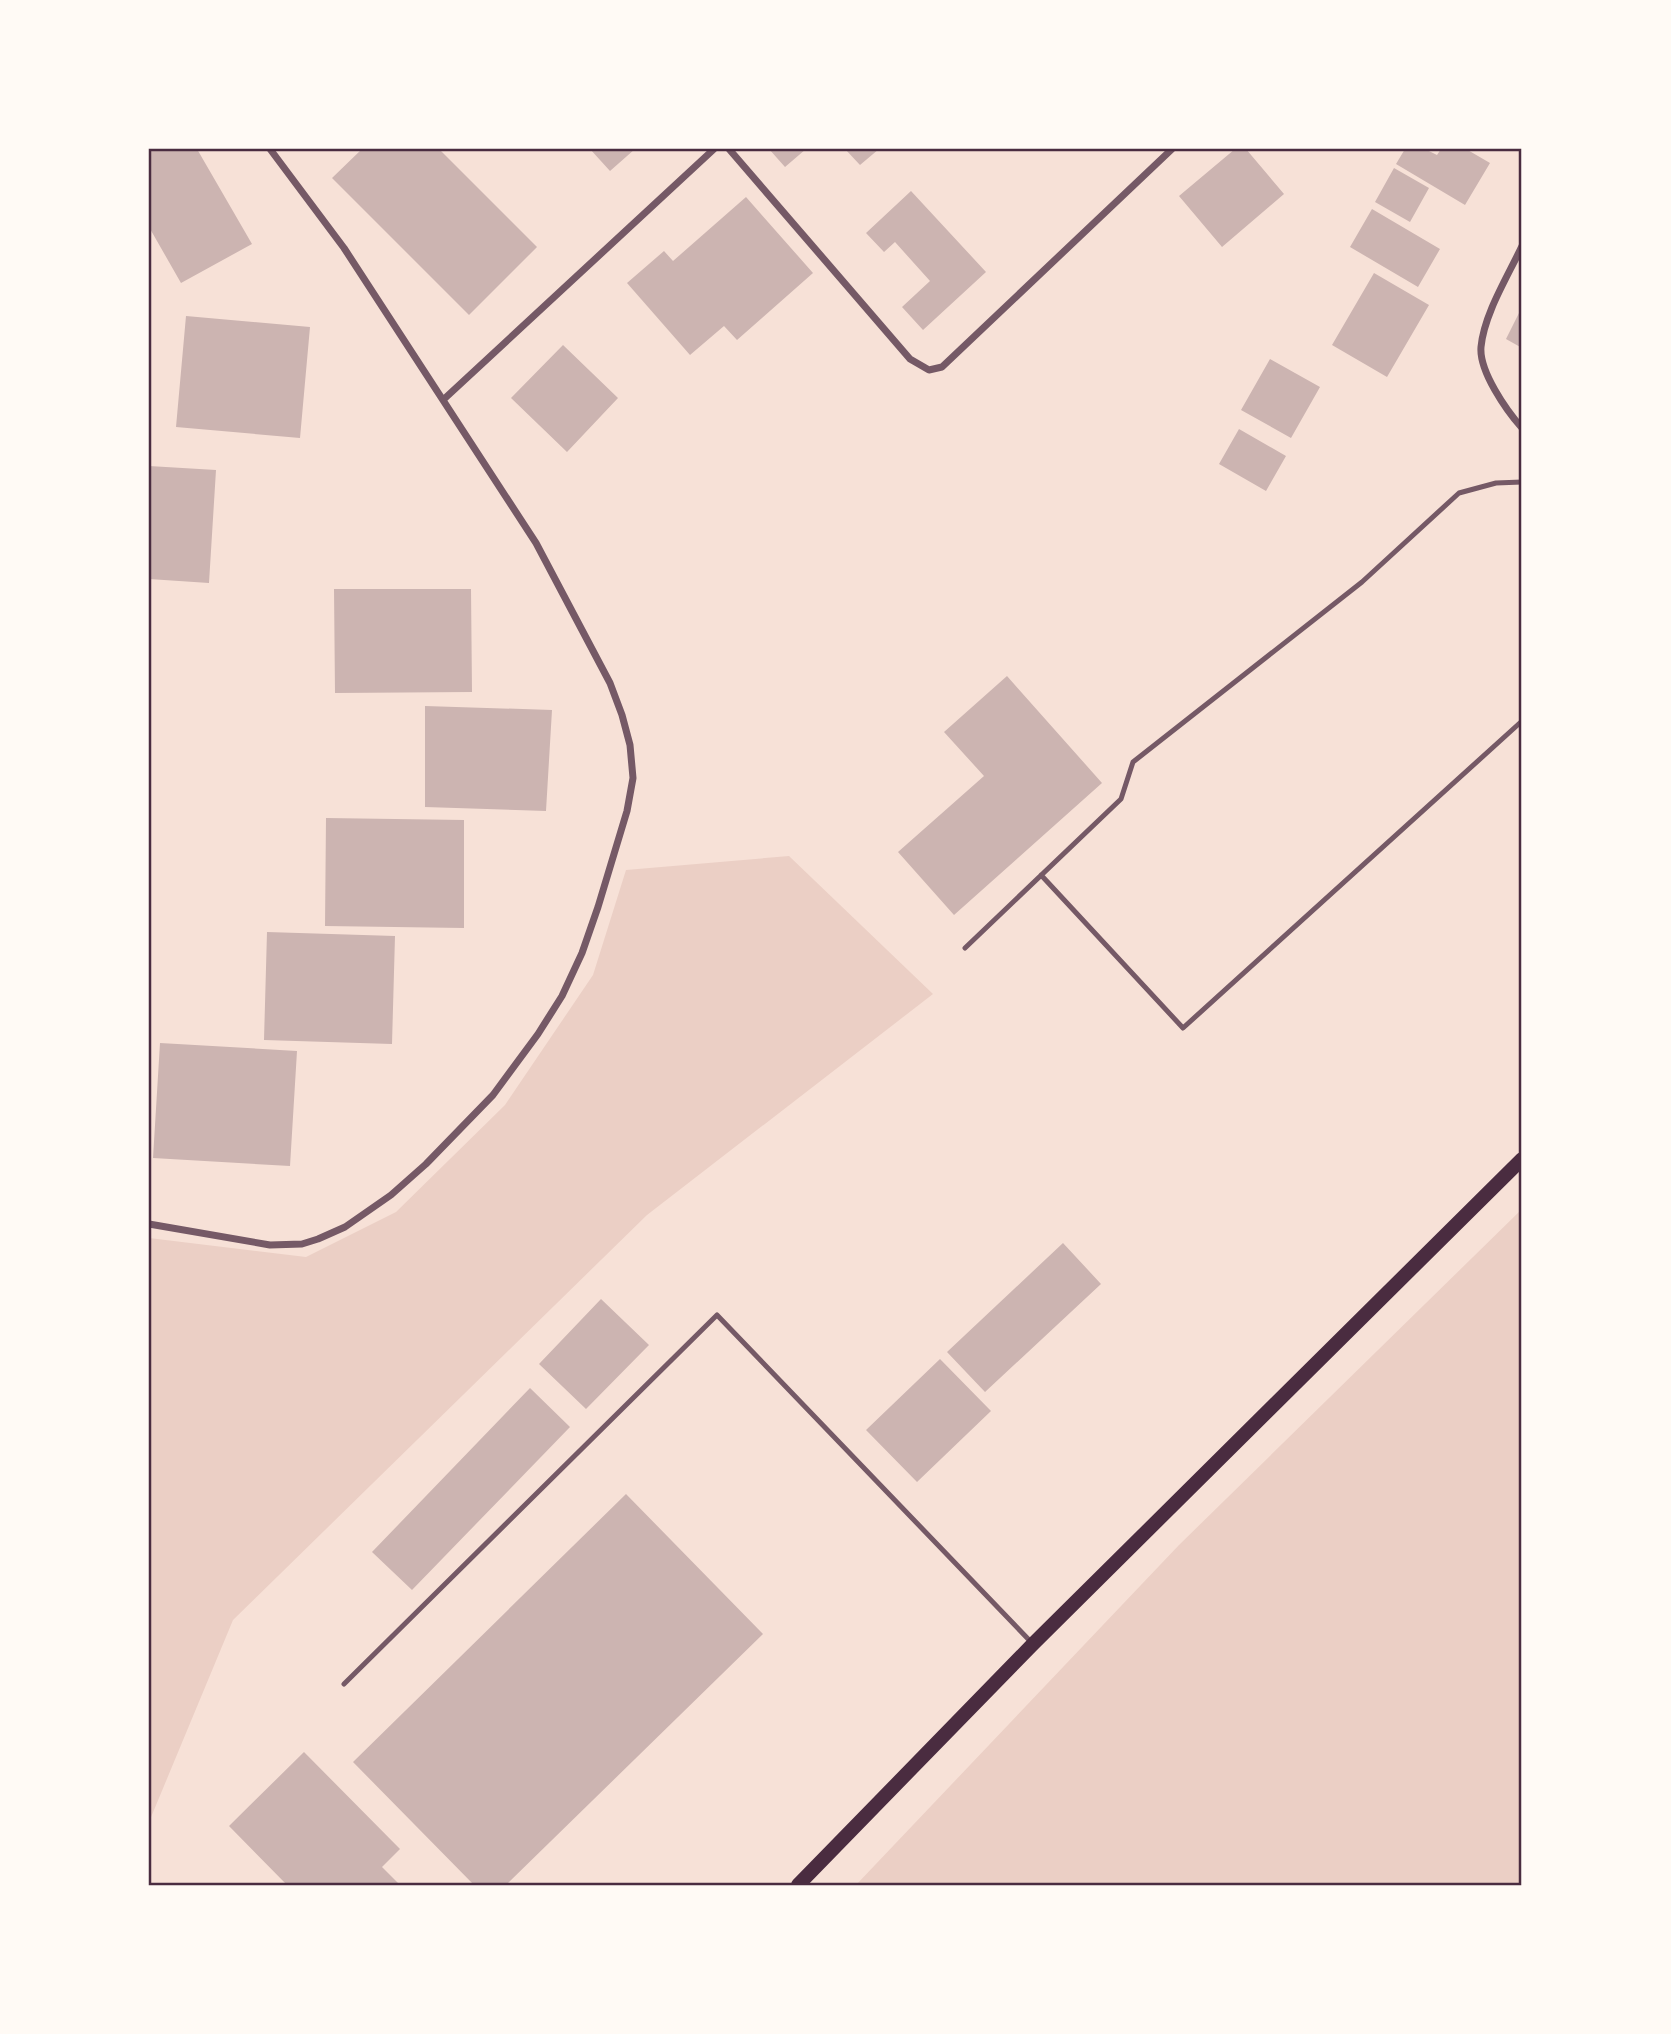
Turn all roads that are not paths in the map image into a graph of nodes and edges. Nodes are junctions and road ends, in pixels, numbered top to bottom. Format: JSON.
{"nodes":[{"id":1,"x":270,"y":149,"type":"edge"},
{"id":2,"x":713,"y":149,"type":"edge"},
{"id":3,"x":729,"y":149,"type":"edge"},
{"id":4,"x":1172,"y":149,"type":"edge"},
{"id":5,"x":1522,"y":246,"type":"edge"},
{"id":6,"x":443,"y":400,"type":"junction"},
{"id":7,"x":1522,"y":428,"type":"edge"},
{"id":8,"x":1522,"y":482,"type":"edge"},
{"id":9,"x":1522,"y":721,"type":"edge"},
{"id":10,"x":1041,"y":875,"type":"junction"},
{"id":11,"x":965,"y":948,"type":"dead end"},
{"id":12,"x":1522,"y":1159,"type":"edge"},
{"id":13,"x":149,"y":1224,"type":"edge"},
{"id":14,"x":1033,"y":1644,"type":"junction"},
{"id":15,"x":344,"y":1684,"type":"dead end"},
{"id":16,"x":798,"y":1885,"type":"edge"}],
"edges":[{"from":1,"to":6,"type":"street"},
{"from":2,"to":6,"type":"street"},
{"from":3,"to":4,"type":"street"},
{"from":5,"to":7,"type":"street"},
{"from":6,"to":13,"type":"street"},
{"from":8,"to":10,"type":"lane"},
{"from":9,"to":10,"type":"lane"},
{"from":10,"to":11,"type":"lane"},
{"from":12,"to":14,"type":"main road"},
{"from":14,"to":15,"type":"lane"},
{"from":14,"to":16,"type":"main road"}]}
